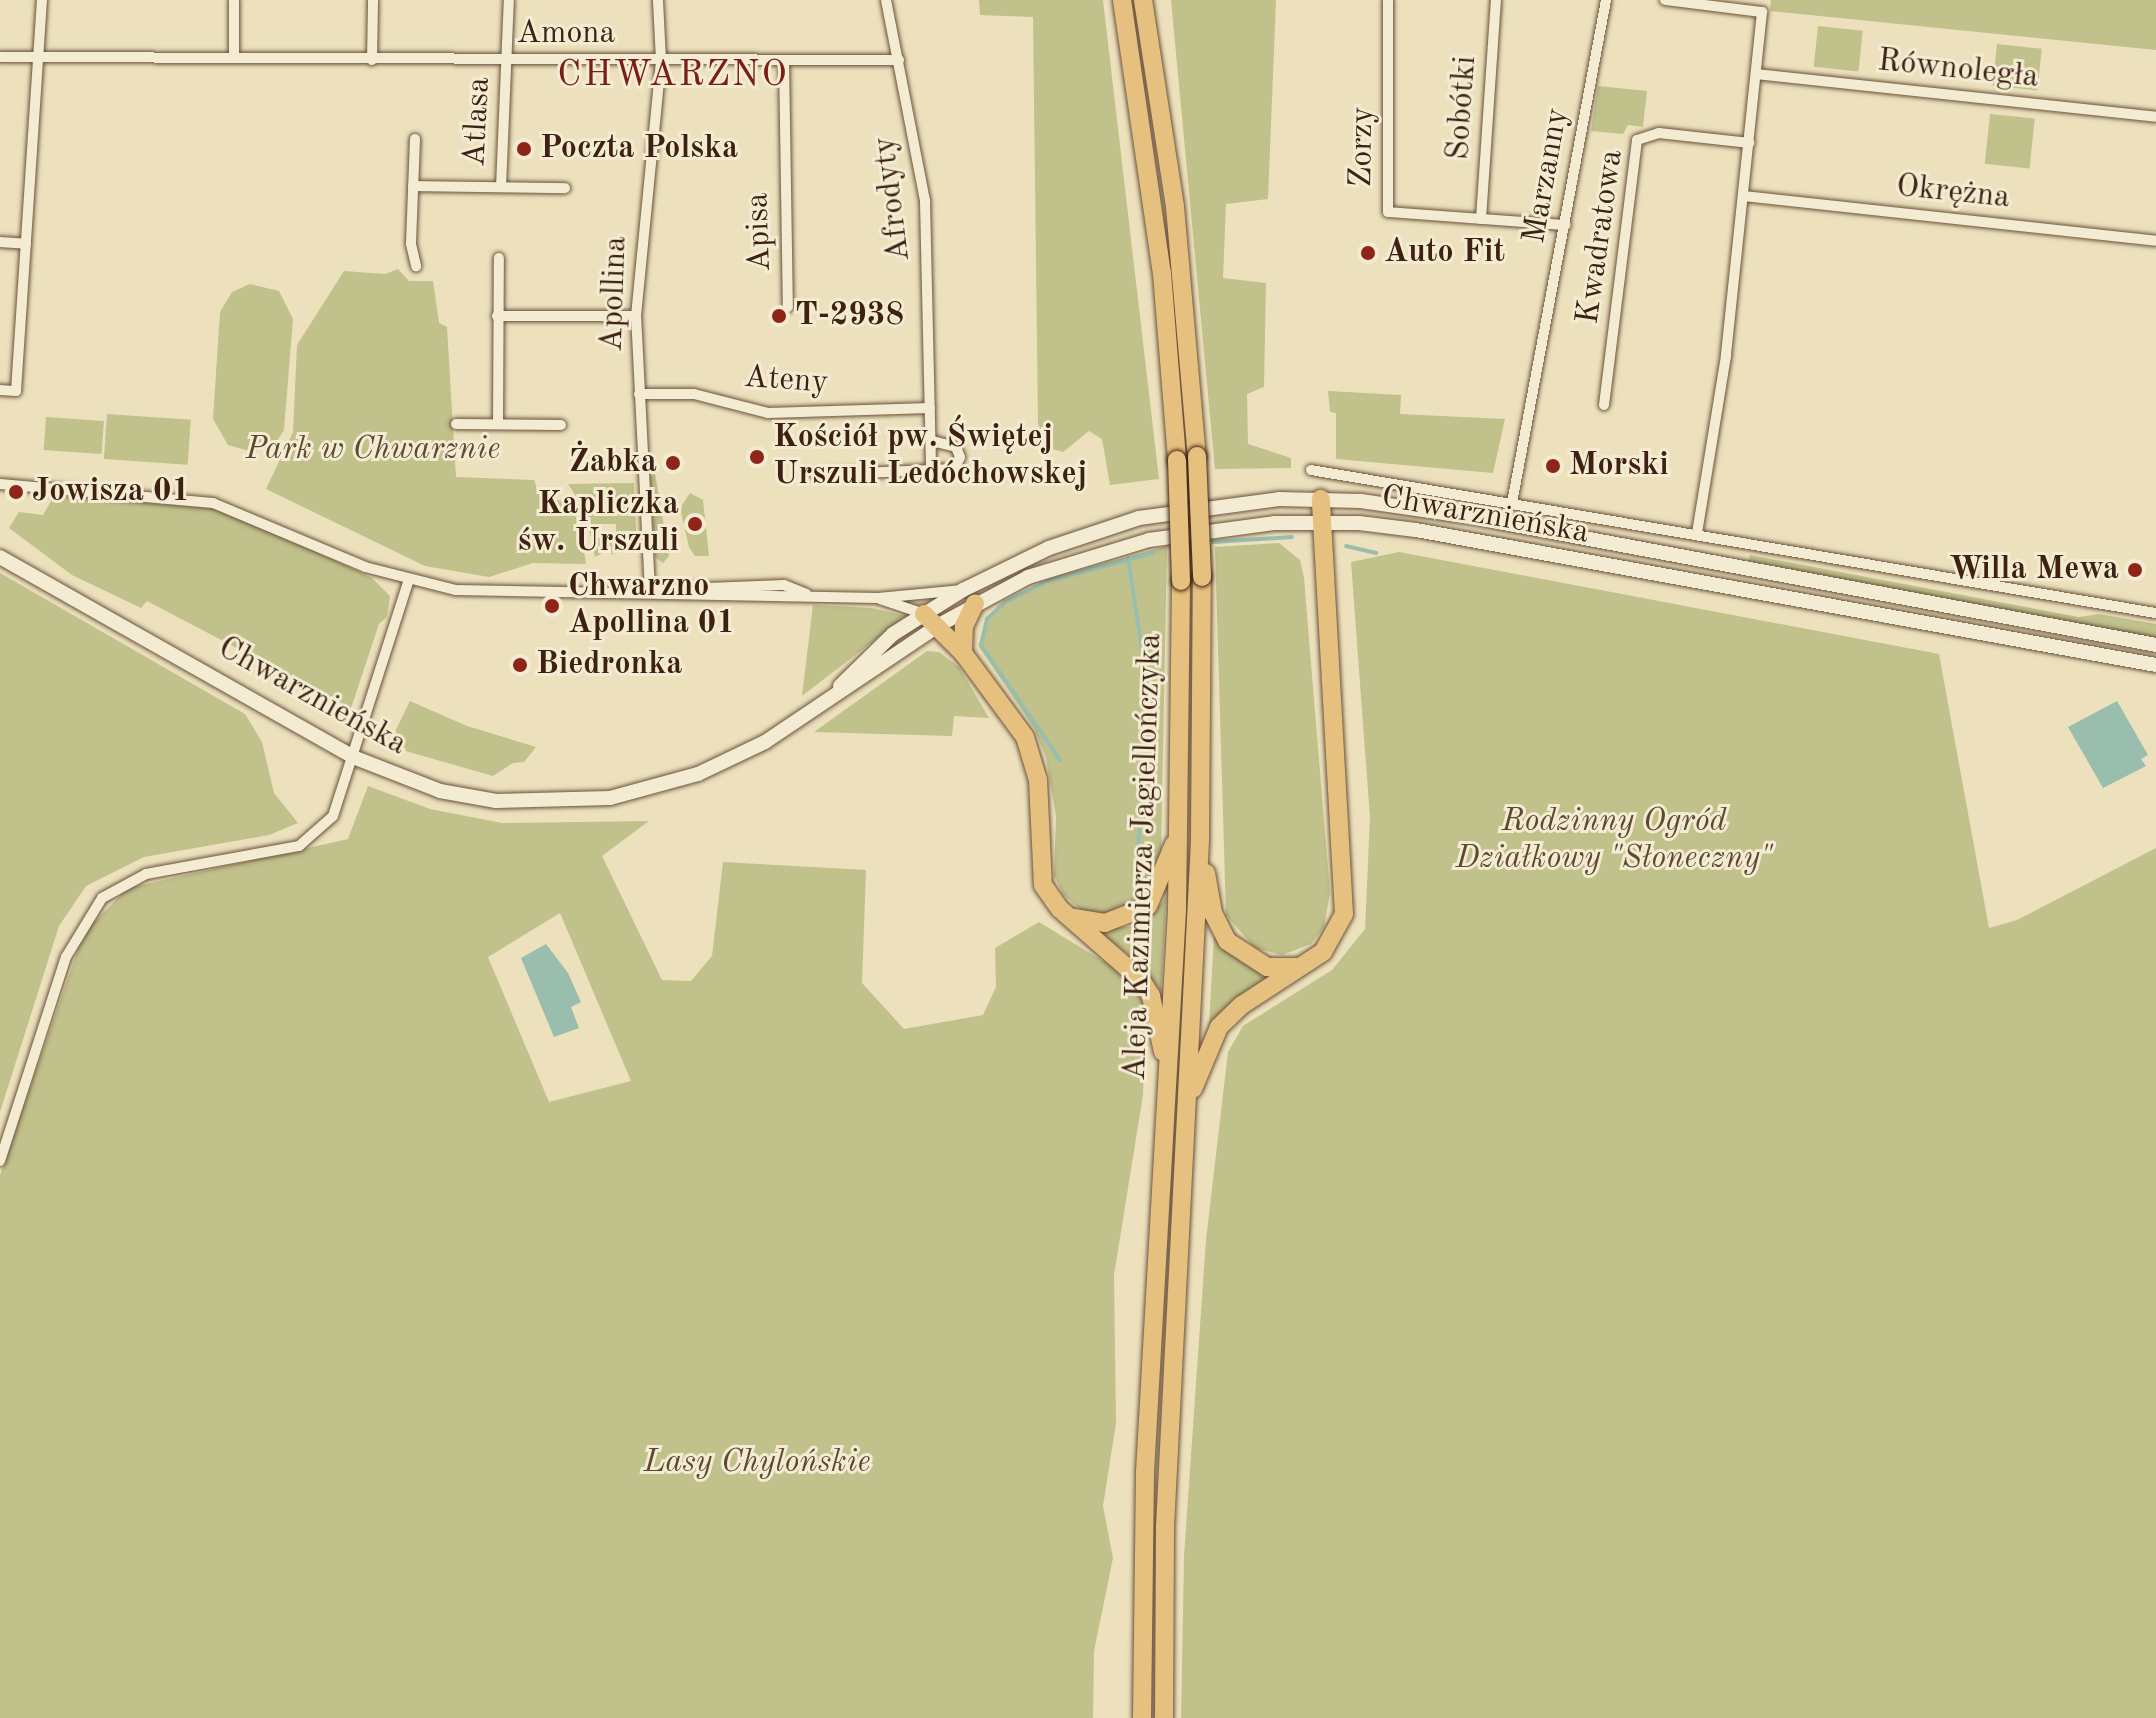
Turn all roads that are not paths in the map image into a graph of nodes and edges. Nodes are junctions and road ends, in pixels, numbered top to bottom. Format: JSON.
{"nodes":[{"id":1,"x":42,"y":0,"type":"edge"},
{"id":2,"x":234,"y":0,"type":"edge"},
{"id":3,"x":373,"y":0,"type":"edge"},
{"id":4,"x":509,"y":0,"type":"edge"},
{"id":5,"x":658,"y":0,"type":"edge"},
{"id":6,"x":886,"y":0,"type":"edge"},
{"id":7,"x":1122,"y":0,"type":"edge"},
{"id":8,"x":1143,"y":0,"type":"edge"},
{"id":9,"x":1388,"y":0,"type":"edge"},
{"id":10,"x":1496,"y":0,"type":"edge"},
{"id":11,"x":1606,"y":0,"type":"edge"},
{"id":12,"x":1665,"y":0,"type":"edge"},
{"id":13,"x":0,"y":57,"type":"edge"},
{"id":14,"x":41,"y":57,"type":"junction"},
{"id":15,"x":234,"y":58,"type":"junction"},
{"id":16,"x":372,"y":60,"type":"junction"},
{"id":17,"x":507,"y":60,"type":"junction"},
{"id":18,"x":661,"y":60,"type":"junction"},
{"id":19,"x":784,"y":60,"type":"junction"},
{"id":20,"x":899,"y":60,"type":"junction"},
{"id":21,"x":1756,"y":74,"type":"junction"},
{"id":22,"x":2156,"y":117,"type":"edge"},
{"id":23,"x":415,"y":139,"type":"dead end"},
{"id":24,"x":1749,"y":143,"type":"junction"},
{"id":25,"x":413,"y":186,"type":"junction"},
{"id":26,"x":501,"y":187,"type":"junction"},
{"id":27,"x":565,"y":188,"type":"dead end"},
{"id":28,"x":1744,"y":196,"type":"junction"},
{"id":29,"x":1481,"y":219,"type":"junction"},
{"id":30,"x":1566,"y":225,"type":"junction"},
{"id":31,"x":2156,"y":241,"type":"edge"},
{"id":32,"x":0,"y":242,"type":"edge"},
{"id":33,"x":26,"y":244,"type":"junction"},
{"id":34,"x":499,"y":258,"type":"dead end"},
{"id":35,"x":416,"y":266,"type":"dead end"},
{"id":36,"x":788,"y":307,"type":"dead end"},
{"id":37,"x":497,"y":316,"type":"junction"},
{"id":38,"x":636,"y":316,"type":"junction"},
{"id":39,"x":0,"y":390,"type":"edge"},
{"id":40,"x":639,"y":394,"type":"junction"},
{"id":41,"x":1604,"y":405,"type":"dead end"},
{"id":42,"x":930,"y":408,"type":"junction"},
{"id":43,"x":456,"y":424,"type":"dead end"},
{"id":44,"x":498,"y":424,"type":"junction"},
{"id":45,"x":561,"y":425,"type":"dead end"},
{"id":46,"x":932,"y":441,"type":"junction"},
{"id":47,"x":1311,"y":470,"type":"dead end"},
{"id":48,"x":931,"y":472,"type":"junction"},
{"id":49,"x":816,"y":475,"type":"dead end"},
{"id":50,"x":0,"y":484,"type":"edge"},
{"id":51,"x":1321,"y":499,"type":"junction"},
{"id":52,"x":1512,"y":503,"type":"junction"},
{"id":53,"x":1320,"y":522,"type":"junction"},
{"id":54,"x":1697,"y":533,"type":"junction"},
{"id":55,"x":0,"y":557,"type":"edge"},
{"id":56,"x":408,"y":582,"type":"junction"},
{"id":57,"x":650,"y":591,"type":"junction"},
{"id":58,"x":969,"y":597,"type":"junction"},
{"id":59,"x":878,"y":598,"type":"junction"},
{"id":60,"x":2156,"y":613,"type":"edge"},
{"id":61,"x":932,"y":620,"type":"junction"},
{"id":62,"x":2156,"y":645,"type":"edge"},
{"id":63,"x":963,"y":653,"type":"junction"},
{"id":64,"x":2156,"y":665,"type":"edge"},
{"id":65,"x":353,"y":757,"type":"junction"},
{"id":66,"x":1180,"y":826,"type":"junction"},
{"id":67,"x":1200,"y":840,"type":"junction"},
{"id":68,"x":1072,"y":918,"type":"junction"},
{"id":69,"x":1300,"y":967,"type":"junction"},
{"id":70,"x":1168,"y":1082,"type":"junction"},
{"id":71,"x":1186,"y":1107,"type":"junction"},
{"id":72,"x":0,"y":1161,"type":"edge"},
{"id":73,"x":1142,"y":1718,"type":"edge"},
{"id":74,"x":1164,"y":1718,"type":"edge"}],
"edges":[{"from":1,"to":14,"type":"street"},
{"from":2,"to":15,"type":"street"},
{"from":3,"to":16,"type":"street"},
{"from":4,"to":17,"type":"street","name":"Atlasa"},
{"from":5,"to":18,"type":"street","name":"Apollina"},
{"from":6,"to":20,"type":"street","name":"Afrodyty"},
{"from":7,"to":66,"type":"highway","name":"Aleja Kazimierza Jagiellończyka","bridge":true},
{"from":8,"to":67,"type":"highway","name":"Aleja Kazimierza Jagiellończyka","bridge":true},
{"from":9,"to":29,"type":"street","name":"Zorzy"},
{"from":10,"to":29,"type":"street","name":"Sobótki"},
{"from":11,"to":30,"type":"street","name":"Marzanny"},
{"from":12,"to":21,"type":"street"},
{"from":13,"to":14,"type":"street","name":"Amona"},
{"from":14,"to":15,"type":"street","name":"Amona"},
{"from":14,"to":33,"type":"street"},
{"from":15,"to":16,"type":"street","name":"Amona"},
{"from":16,"to":17,"type":"street","name":"Amona"},
{"from":17,"to":18,"type":"street","name":"Amona"},
{"from":17,"to":26,"type":"street","name":"Atlasa"},
{"from":18,"to":19,"type":"street","name":"Amona"},
{"from":18,"to":38,"type":"street","name":"Apollina"},
{"from":19,"to":20,"type":"street","name":"Amona"},
{"from":19,"to":36,"type":"street","name":"Apisa"},
{"from":20,"to":42,"type":"street","name":"Afrodyty"},
{"from":21,"to":22,"type":"street","name":"Równoległa"},
{"from":21,"to":24,"type":"street"},
{"from":23,"to":25,"type":"street","name":"Atlasa"},
{"from":24,"to":28,"type":"street"},
{"from":24,"to":41,"type":"street","name":"Kwadratowa"},
{"from":25,"to":26,"type":"street","name":"Atlasa"},
{"from":25,"to":35,"type":"street","name":"Atlasa"},
{"from":26,"to":27,"type":"street","name":"Atlasa"},
{"from":28,"to":31,"type":"street","name":"Okrężna"},
{"from":28,"to":54,"type":"street"},
{"from":29,"to":30,"type":"street","name":"Zorzy"},
{"from":30,"to":52,"type":"street","name":"Marzanny"},
{"from":32,"to":33,"type":"street"},
{"from":33,"to":39,"type":"street"},
{"from":34,"to":37,"type":"street"},
{"from":37,"to":38,"type":"street"},
{"from":37,"to":44,"type":"street"},
{"from":38,"to":40,"type":"street","name":"Apollina"},
{"from":40,"to":42,"type":"street","name":"Ateny"},
{"from":40,"to":57,"type":"street","name":"Apollina"},
{"from":42,"to":46,"type":"street","name":"Afrodyty"},
{"from":43,"to":44,"type":"street"},
{"from":44,"to":45,"type":"street"},
{"from":46,"to":48,"type":"street","name":"Afrodyty"},
{"from":46,"to":48,"type":"street"},
{"from":47,"to":52,"type":"street","name":"Chwarznieńska"},
{"from":48,"to":49,"type":"street"},
{"from":50,"to":56,"type":"street","name":"Chwarznieńska"},
{"from":51,"to":53,"type":"highway"},
{"from":51,"to":58,"type":"main road","name":"Chwarznieńska"},
{"from":51,"to":62,"type":"main road","name":"Chwarznieńska"},
{"from":52,"to":54,"type":"street","name":"Chwarznieńska"},
{"from":53,"to":58,"type":"main road","name":"Chwarznieńska"},
{"from":53,"to":64,"type":"main road","name":"Chwarznieńska"},
{"from":53,"to":69,"type":"highway"},
{"from":54,"to":60,"type":"street","name":"Chwarznieńska"},
{"from":55,"to":65,"type":"main road","name":"Chwarznieńska"},
{"from":56,"to":57,"type":"street","name":"Chwarznieńska"},
{"from":56,"to":65,"type":"street"},
{"from":57,"to":59,"type":"street","name":"Chwarznieńska"},
{"from":58,"to":59,"type":"street","name":"Chwarznieńska"},
{"from":58,"to":61,"type":"main road","name":"Chwarznieńska"},
{"from":58,"to":63,"type":"highway"},
{"from":59,"to":61,"type":"street","name":"Chwarznieńska"},
{"from":61,"to":63,"type":"highway"},
{"from":61,"to":65,"type":"main road","name":"Chwarznieńska"},
{"from":63,"to":68,"type":"highway"},
{"from":65,"to":72,"type":"street"},
{"from":66,"to":68,"type":"highway"},
{"from":66,"to":70,"type":"highway","name":"Aleja Kazimierza Jagiellończyka"},
{"from":67,"to":69,"type":"highway"},
{"from":67,"to":71,"type":"highway","name":"Aleja Kazimierza Jagiellończyka"},
{"from":68,"to":70,"type":"highway"},
{"from":69,"to":71,"type":"highway"},
{"from":70,"to":73,"type":"highway","name":"Aleja Kazimierza Jagiellończyka"},
{"from":71,"to":74,"type":"highway","name":"Aleja Kazimierza Jagiellończyka"}]}
